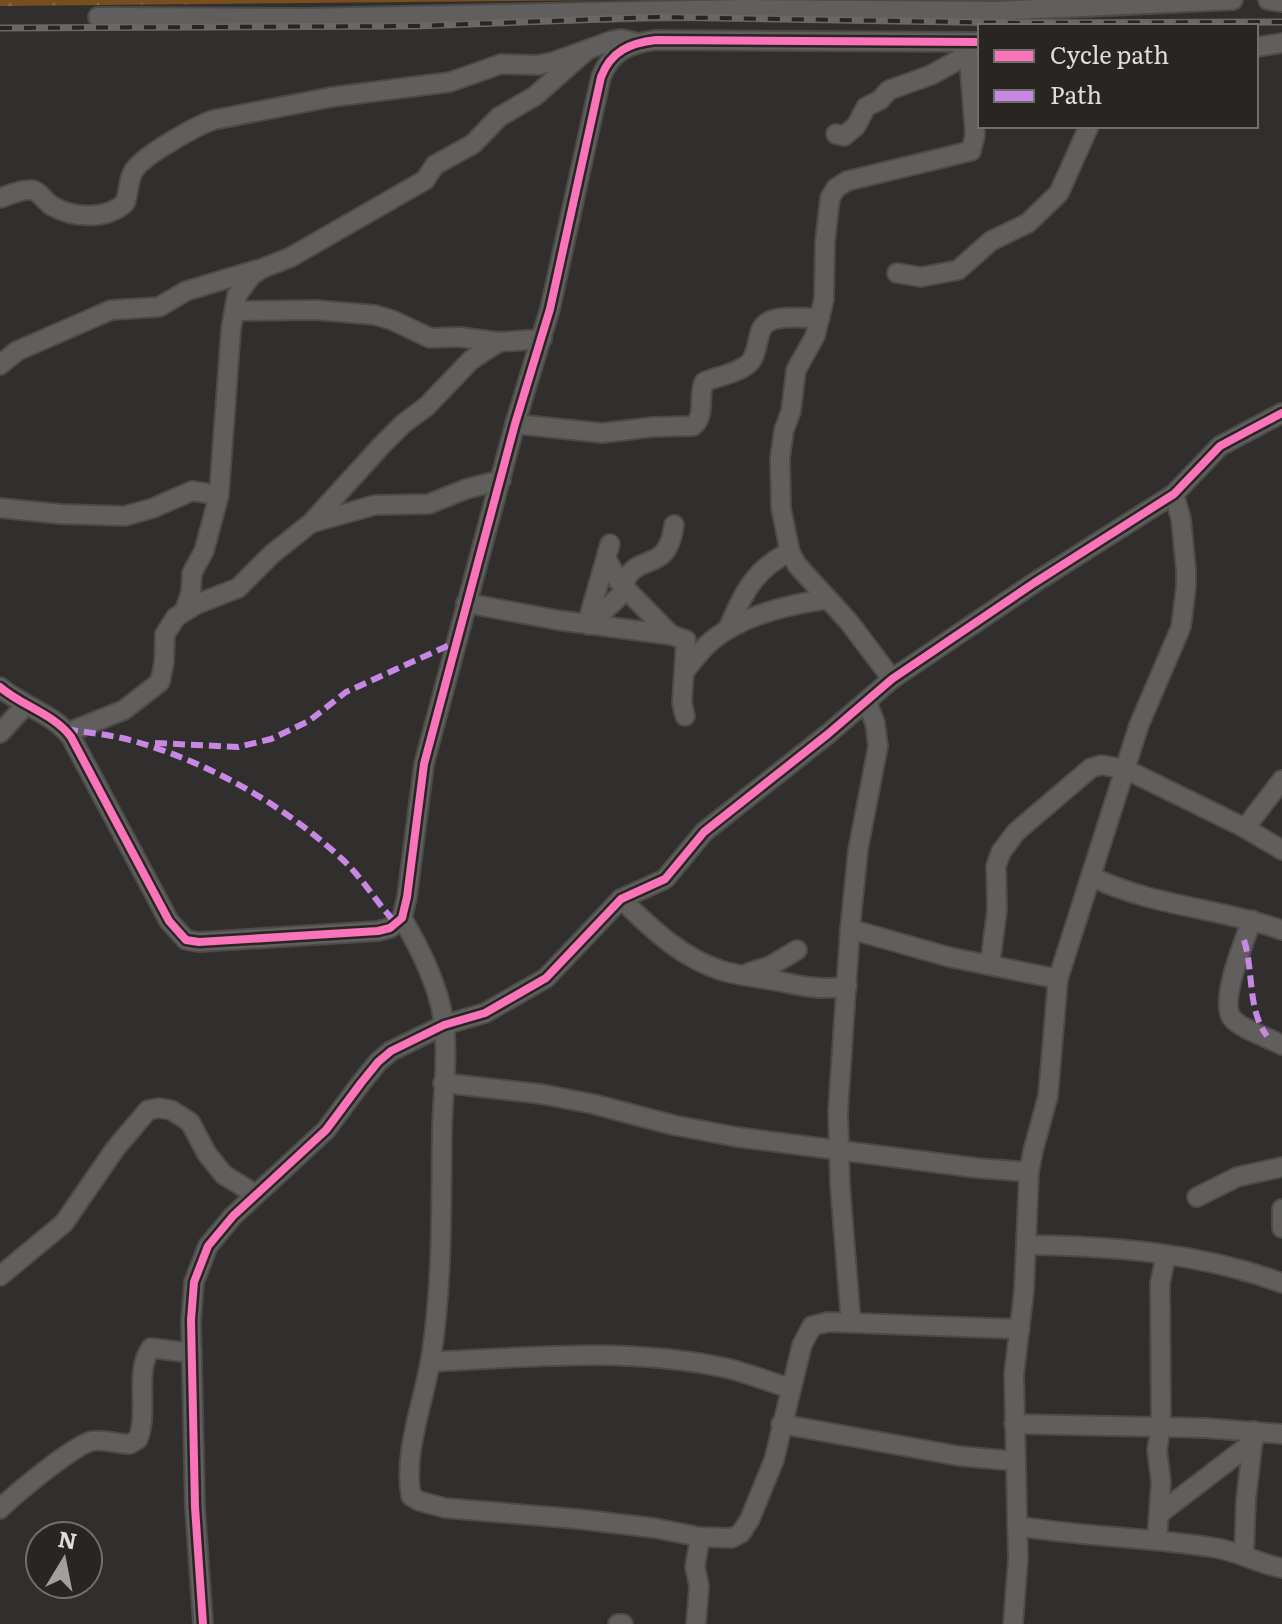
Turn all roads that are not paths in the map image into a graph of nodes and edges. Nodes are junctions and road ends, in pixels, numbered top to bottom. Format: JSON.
{"nodes":[{"id":1,"x":1233,"y":0,"type":"edge"},
{"id":2,"x":1268,"y":0,"type":"edge"},
{"id":3,"x":1282,"y":2,"type":"edge"},
{"id":4,"x":98,"y":17,"type":"dead end"},
{"id":5,"x":636,"y":42,"type":"junction"},
{"id":6,"x":1282,"y":43,"type":"edge"},
{"id":7,"x":976,"y":46,"type":"edge"},
{"id":8,"x":1258,"y":47,"type":"edge"},
{"id":9,"x":587,"y":50,"type":"junction"},
{"id":10,"x":1088,"y":128,"type":"edge"},
{"id":11,"x":836,"y":134,"type":"dead end"},
{"id":12,"x":0,"y":198,"type":"edge"},
{"id":13,"x":261,"y":269,"type":"junction"},
{"id":14,"x":897,"y":273,"type":"dead end"},
{"id":15,"x":234,"y":311,"type":"junction"},
{"id":16,"x":820,"y":318,"type":"junction"},
{"id":17,"x":542,"y":339,"type":"junction"},
{"id":18,"x":499,"y":342,"type":"junction"},
{"id":19,"x":0,"y":364,"type":"edge"},
{"id":20,"x":1282,"y":413,"type":"edge"},
{"id":21,"x":515,"y":424,"type":"junction"},
{"id":22,"x":501,"y":480,"type":"junction"},
{"id":23,"x":1174,"y":494,"type":"junction"},
{"id":24,"x":219,"y":495,"type":"junction"},
{"id":25,"x":0,"y":508,"type":"edge"},
{"id":26,"x":311,"y":523,"type":"junction"},
{"id":27,"x":674,"y":525,"type":"dead end"},
{"id":28,"x":790,"y":552,"type":"junction"},
{"id":29,"x":624,"y":588,"type":"junction"},
{"id":30,"x":828,"y":599,"type":"junction"},
{"id":31,"x":466,"y":603,"type":"junction"},
{"id":32,"x":185,"y":610,"type":"junction"},
{"id":33,"x":588,"y":625,"type":"junction"},
{"id":34,"x":728,"y":629,"type":"junction"},
{"id":35,"x":671,"y":635,"type":"junction"},
{"id":36,"x":684,"y":673,"type":"junction"},
{"id":37,"x":892,"y":679,"type":"junction"},
{"id":38,"x":9,"y":696,"type":"edge"},
{"id":39,"x":867,"y":702,"type":"junction"},
{"id":40,"x":685,"y":716,"type":"dead end"},
{"id":41,"x":74,"y":730,"type":"dead end"},
{"id":42,"x":0,"y":733,"type":"edge"},
{"id":43,"x":1125,"y":769,"type":"junction"},
{"id":44,"x":1282,"y":780,"type":"edge"},
{"id":45,"x":1245,"y":828,"type":"junction"},
{"id":46,"x":1282,"y":850,"type":"edge"},
{"id":47,"x":1092,"y":877,"type":"junction"},
{"id":48,"x":621,"y":899,"type":"junction"},
{"id":49,"x":402,"y":918,"type":"junction"},
{"id":50,"x":1252,"y":920,"type":"junction"},
{"id":51,"x":850,"y":929,"type":"junction"},
{"id":52,"x":1282,"y":930,"type":"edge"},
{"id":53,"x":797,"y":950,"type":"dead end"},
{"id":54,"x":990,"y":964,"type":"junction"},
{"id":55,"x":741,"y":975,"type":"junction"},
{"id":56,"x":1058,"y":979,"type":"junction"},
{"id":57,"x":847,"y":986,"type":"junction"},
{"id":58,"x":444,"y":1025,"type":"junction"},
{"id":59,"x":1282,"y":1045,"type":"edge"},
{"id":60,"x":443,"y":1083,"type":"junction"},
{"id":61,"x":838,"y":1148,"type":"junction"},
{"id":62,"x":1282,"y":1167,"type":"edge"},
{"id":63,"x":1029,"y":1172,"type":"junction"},
{"id":64,"x":255,"y":1194,"type":"junction"},
{"id":65,"x":1197,"y":1197,"type":"dead end"},
{"id":66,"x":1282,"y":1209,"type":"edge"},
{"id":67,"x":1282,"y":1228,"type":"edge"},
{"id":68,"x":1027,"y":1245,"type":"junction"},
{"id":69,"x":1166,"y":1256,"type":"junction"},
{"id":70,"x":4,"y":1266,"type":"edge"},
{"id":71,"x":1282,"y":1283,"type":"edge"},
{"id":72,"x":851,"y":1323,"type":"junction"},
{"id":73,"x":1020,"y":1329,"type":"junction"},
{"id":74,"x":192,"y":1353,"type":"junction"},
{"id":75,"x":430,"y":1362,"type":"junction"},
{"id":76,"x":790,"y":1388,"type":"junction"},
{"id":77,"x":781,"y":1424,"type":"junction"},
{"id":78,"x":1014,"y":1424,"type":"junction"},
{"id":79,"x":1161,"y":1426,"type":"junction"},
{"id":80,"x":1282,"y":1434,"type":"edge"},
{"id":81,"x":1253,"y":1436,"type":"junction"},
{"id":82,"x":1015,"y":1461,"type":"junction"},
{"id":83,"x":0,"y":1509,"type":"edge"},
{"id":84,"x":1159,"y":1514,"type":"junction"},
{"id":85,"x":1017,"y":1526,"type":"junction"},
{"id":86,"x":700,"y":1537,"type":"junction"},
{"id":87,"x":1157,"y":1540,"type":"junction"},
{"id":88,"x":1244,"y":1554,"type":"junction"},
{"id":89,"x":1282,"y":1568,"type":"edge"},
{"id":90,"x":696,"y":1623,"type":"edge"},
{"id":91,"x":203,"y":1624,"type":"edge"},
{"id":92,"x":1013,"y":1624,"type":"edge"}],
"edges":[{"from":1,"to":4,"type":"street"},
{"from":2,"to":3,"type":"street"},
{"from":5,"to":7,"type":"street"},
{"from":5,"to":9,"type":"street"},
{"from":5,"to":17,"type":"street"},
{"from":6,"to":8,"type":"street"},
{"from":7,"to":11,"type":"street"},
{"from":7,"to":16,"type":"street"},
{"from":9,"to":12,"type":"street"},
{"from":9,"to":13,"type":"street"},
{"from":10,"to":14,"type":"street"},
{"from":13,"to":15,"type":"street"},
{"from":13,"to":19,"type":"street"},
{"from":15,"to":18,"type":"street"},
{"from":15,"to":24,"type":"street"},
{"from":16,"to":21,"type":"street"},
{"from":16,"to":28,"type":"street"},
{"from":17,"to":18,"type":"street"},
{"from":17,"to":21,"type":"street"},
{"from":18,"to":26,"type":"street"},
{"from":20,"to":23,"type":"street"},
{"from":21,"to":22,"type":"street"},
{"from":22,"to":26,"type":"street"},
{"from":22,"to":31,"type":"street"},
{"from":23,"to":37,"type":"street"},
{"from":23,"to":43,"type":"street"},
{"from":24,"to":25,"type":"street"},
{"from":24,"to":32,"type":"street"},
{"from":26,"to":32,"type":"street"},
{"from":27,"to":29,"type":"street"},
{"from":28,"to":30,"type":"street"},
{"from":28,"to":34,"type":"street"},
{"from":29,"to":33,"type":"street"},
{"from":29,"to":33,"type":"street"},
{"from":29,"to":35,"type":"street"},
{"from":30,"to":34,"type":"street"},
{"from":30,"to":37,"type":"street"},
{"from":31,"to":33,"type":"street"},
{"from":31,"to":49,"type":"street"},
{"from":32,"to":41,"type":"street"},
{"from":33,"to":35,"type":"street"},
{"from":34,"to":36,"type":"street"},
{"from":35,"to":36,"type":"street"},
{"from":36,"to":40,"type":"street"},
{"from":37,"to":39,"type":"street"},
{"from":38,"to":42,"type":"street"},
{"from":38,"to":49,"type":"street"},
{"from":39,"to":48,"type":"street"},
{"from":39,"to":51,"type":"street"},
{"from":43,"to":45,"type":"street"},
{"from":43,"to":47,"type":"street"},
{"from":43,"to":54,"type":"street"},
{"from":44,"to":45,"type":"street"},
{"from":45,"to":46,"type":"street"},
{"from":47,"to":50,"type":"street"},
{"from":47,"to":56,"type":"street"},
{"from":48,"to":55,"type":"street"},
{"from":48,"to":58,"type":"street"},
{"from":49,"to":58,"type":"street"},
{"from":50,"to":52,"type":"street"},
{"from":50,"to":59,"type":"street"},
{"from":51,"to":54,"type":"street"},
{"from":51,"to":57,"type":"street"},
{"from":53,"to":55,"type":"street"},
{"from":54,"to":56,"type":"street"},
{"from":55,"to":57,"type":"street"},
{"from":56,"to":63,"type":"street"},
{"from":57,"to":61,"type":"street"},
{"from":58,"to":60,"type":"street"},
{"from":58,"to":64,"type":"street"},
{"from":60,"to":61,"type":"street"},
{"from":60,"to":75,"type":"street"},
{"from":61,"to":63,"type":"street"},
{"from":61,"to":72,"type":"street"},
{"from":62,"to":65,"type":"street"},
{"from":63,"to":68,"type":"street"},
{"from":64,"to":70,"type":"street"},
{"from":64,"to":74,"type":"street"},
{"from":66,"to":67,"type":"street"},
{"from":68,"to":69,"type":"street"},
{"from":68,"to":73,"type":"street"},
{"from":69,"to":71,"type":"street"},
{"from":69,"to":79,"type":"street"},
{"from":72,"to":73,"type":"street"},
{"from":72,"to":76,"type":"street"},
{"from":73,"to":78,"type":"street"},
{"from":74,"to":83,"type":"street"},
{"from":74,"to":91,"type":"street"},
{"from":75,"to":76,"type":"street"},
{"from":75,"to":86,"type":"street"},
{"from":76,"to":77,"type":"street"},
{"from":77,"to":82,"type":"street"},
{"from":77,"to":86,"type":"street"},
{"from":78,"to":79,"type":"street"},
{"from":78,"to":82,"type":"street"},
{"from":79,"to":81,"type":"street"},
{"from":79,"to":84,"type":"street"},
{"from":80,"to":81,"type":"street"},
{"from":81,"to":84,"type":"street"},
{"from":81,"to":88,"type":"street"},
{"from":82,"to":85,"type":"street"},
{"from":84,"to":87,"type":"street"},
{"from":85,"to":87,"type":"street"},
{"from":85,"to":92,"type":"street"},
{"from":86,"to":90,"type":"street"},
{"from":87,"to":88,"type":"street"},
{"from":88,"to":89,"type":"street"}]}
